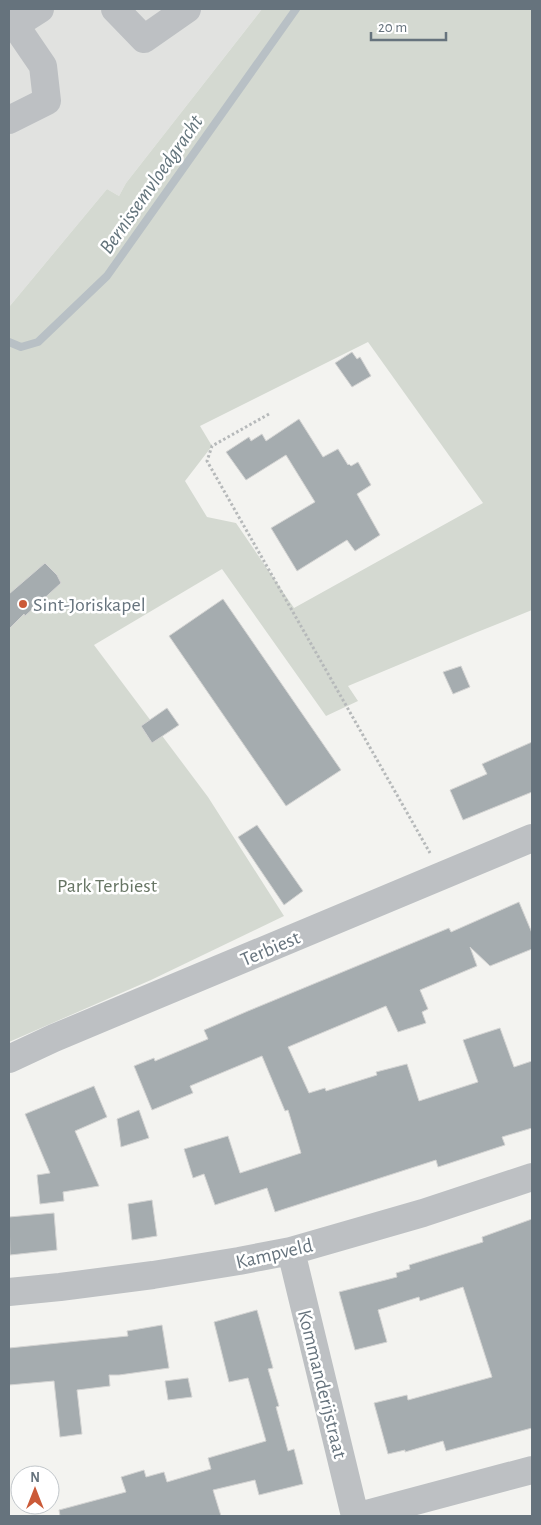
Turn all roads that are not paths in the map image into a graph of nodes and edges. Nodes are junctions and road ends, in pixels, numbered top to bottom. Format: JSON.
{"nodes":[{"id":1,"x":40,"y":9,"type":"edge"},
{"id":2,"x":116,"y":9,"type":"edge"},
{"id":3,"x":187,"y":9,"type":"edge"},
{"id":4,"x":12,"y":21,"type":"edge"},
{"id":5,"x":9,"y":120,"type":"edge"},
{"id":6,"x":532,"y":838,"type":"edge"},
{"id":7,"x":9,"y":1059,"type":"edge"},
{"id":8,"x":532,"y":1177,"type":"edge"},
{"id":9,"x":291,"y":1251,"type":"junction"},
{"id":10,"x":9,"y":1292,"type":"edge"},
{"id":11,"x":532,"y":1470,"type":"edge"},
{"id":12,"x":357,"y":1516,"type":"edge"}],
"edges":[{"from":1,"to":4,"type":"street"},
{"from":2,"to":3,"type":"street"},
{"from":4,"to":5,"type":"street"},
{"from":6,"to":7,"type":"street","name":"Terbiest"},
{"from":8,"to":9,"type":"street","name":"Kampveld"},
{"from":9,"to":10,"type":"street","name":"Kampveld"},
{"from":9,"to":12,"type":"street","name":"Kommanderijstraat"},
{"from":11,"to":12,"type":"street","name":"Kommanderijstraat"}]}
